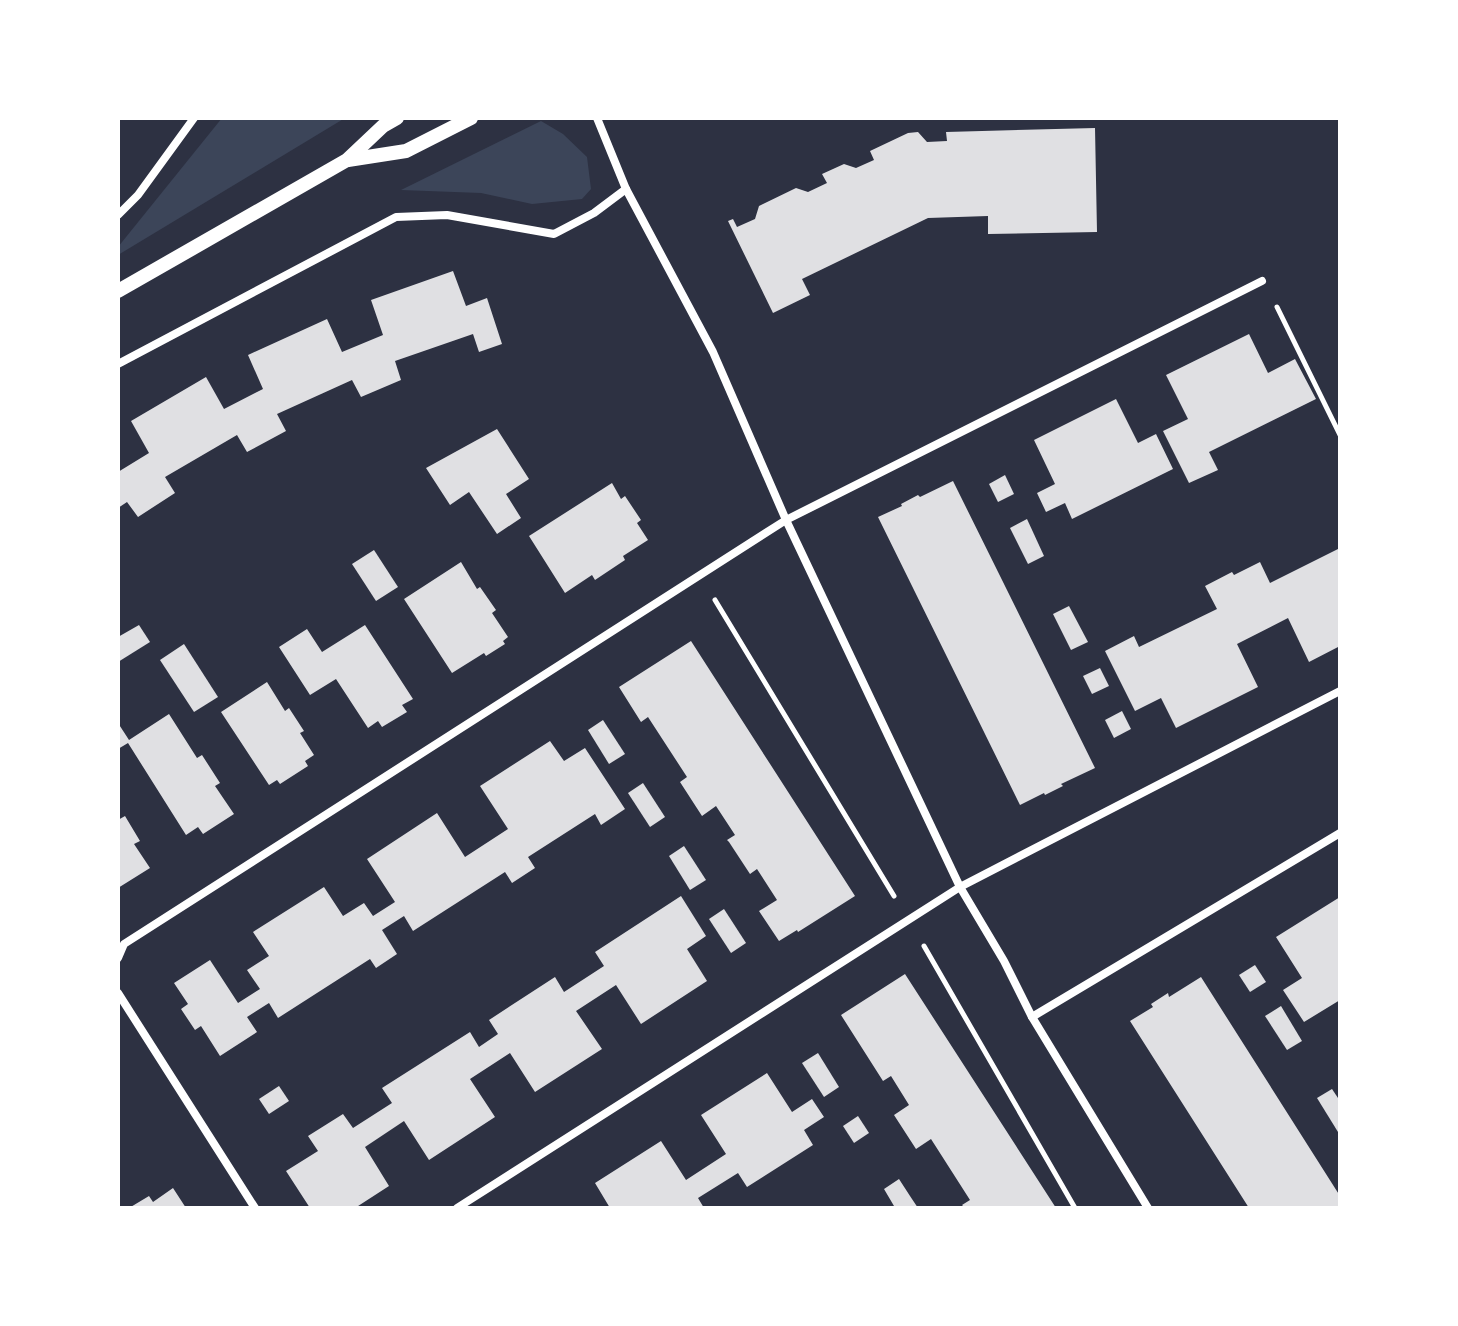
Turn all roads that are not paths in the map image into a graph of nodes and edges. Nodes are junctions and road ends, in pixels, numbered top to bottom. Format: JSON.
{"nodes":[{"id":1,"x":194,"y":118,"type":"edge"},
{"id":2,"x":397,"y":118,"type":"edge"},
{"id":3,"x":471,"y":118,"type":"edge"},
{"id":4,"x":597,"y":118,"type":"edge"},
{"id":5,"x":347,"y":160,"type":"junction"},
{"id":6,"x":626,"y":189,"type":"junction"},
{"id":7,"x":118,"y":215,"type":"edge"},
{"id":8,"x":1262,"y":281,"type":"road end"},
{"id":9,"x":118,"y":291,"type":"edge"},
{"id":10,"x":118,"y":364,"type":"edge"},
{"id":11,"x":786,"y":520,"type":"junction"},
{"id":12,"x":1340,"y":691,"type":"edge"},
{"id":13,"x":1340,"y":833,"type":"edge"},
{"id":14,"x":960,"y":887,"type":"junction"},
{"id":15,"x":118,"y":958,"type":"edge"},
{"id":16,"x":118,"y":993,"type":"edge"},
{"id":17,"x":1032,"y":1017,"type":"junction"},
{"id":18,"x":255,"y":1208,"type":"edge"},
{"id":19,"x":457,"y":1208,"type":"edge"},
{"id":20,"x":1148,"y":1208,"type":"edge"}],
"edges":[{"from":1,"to":7,"type":"street"},
{"from":2,"to":5,"type":"street"},
{"from":3,"to":5,"type":"street"},
{"from":4,"to":6,"type":"street"},
{"from":5,"to":9,"type":"street"},
{"from":6,"to":10,"type":"street"},
{"from":6,"to":11,"type":"street"},
{"from":8,"to":11,"type":"street"},
{"from":11,"to":14,"type":"street"},
{"from":11,"to":15,"type":"street"},
{"from":12,"to":14,"type":"street"},
{"from":13,"to":17,"type":"street"},
{"from":14,"to":17,"type":"street"},
{"from":14,"to":19,"type":"street"},
{"from":16,"to":18,"type":"street"},
{"from":17,"to":20,"type":"street"}]}
